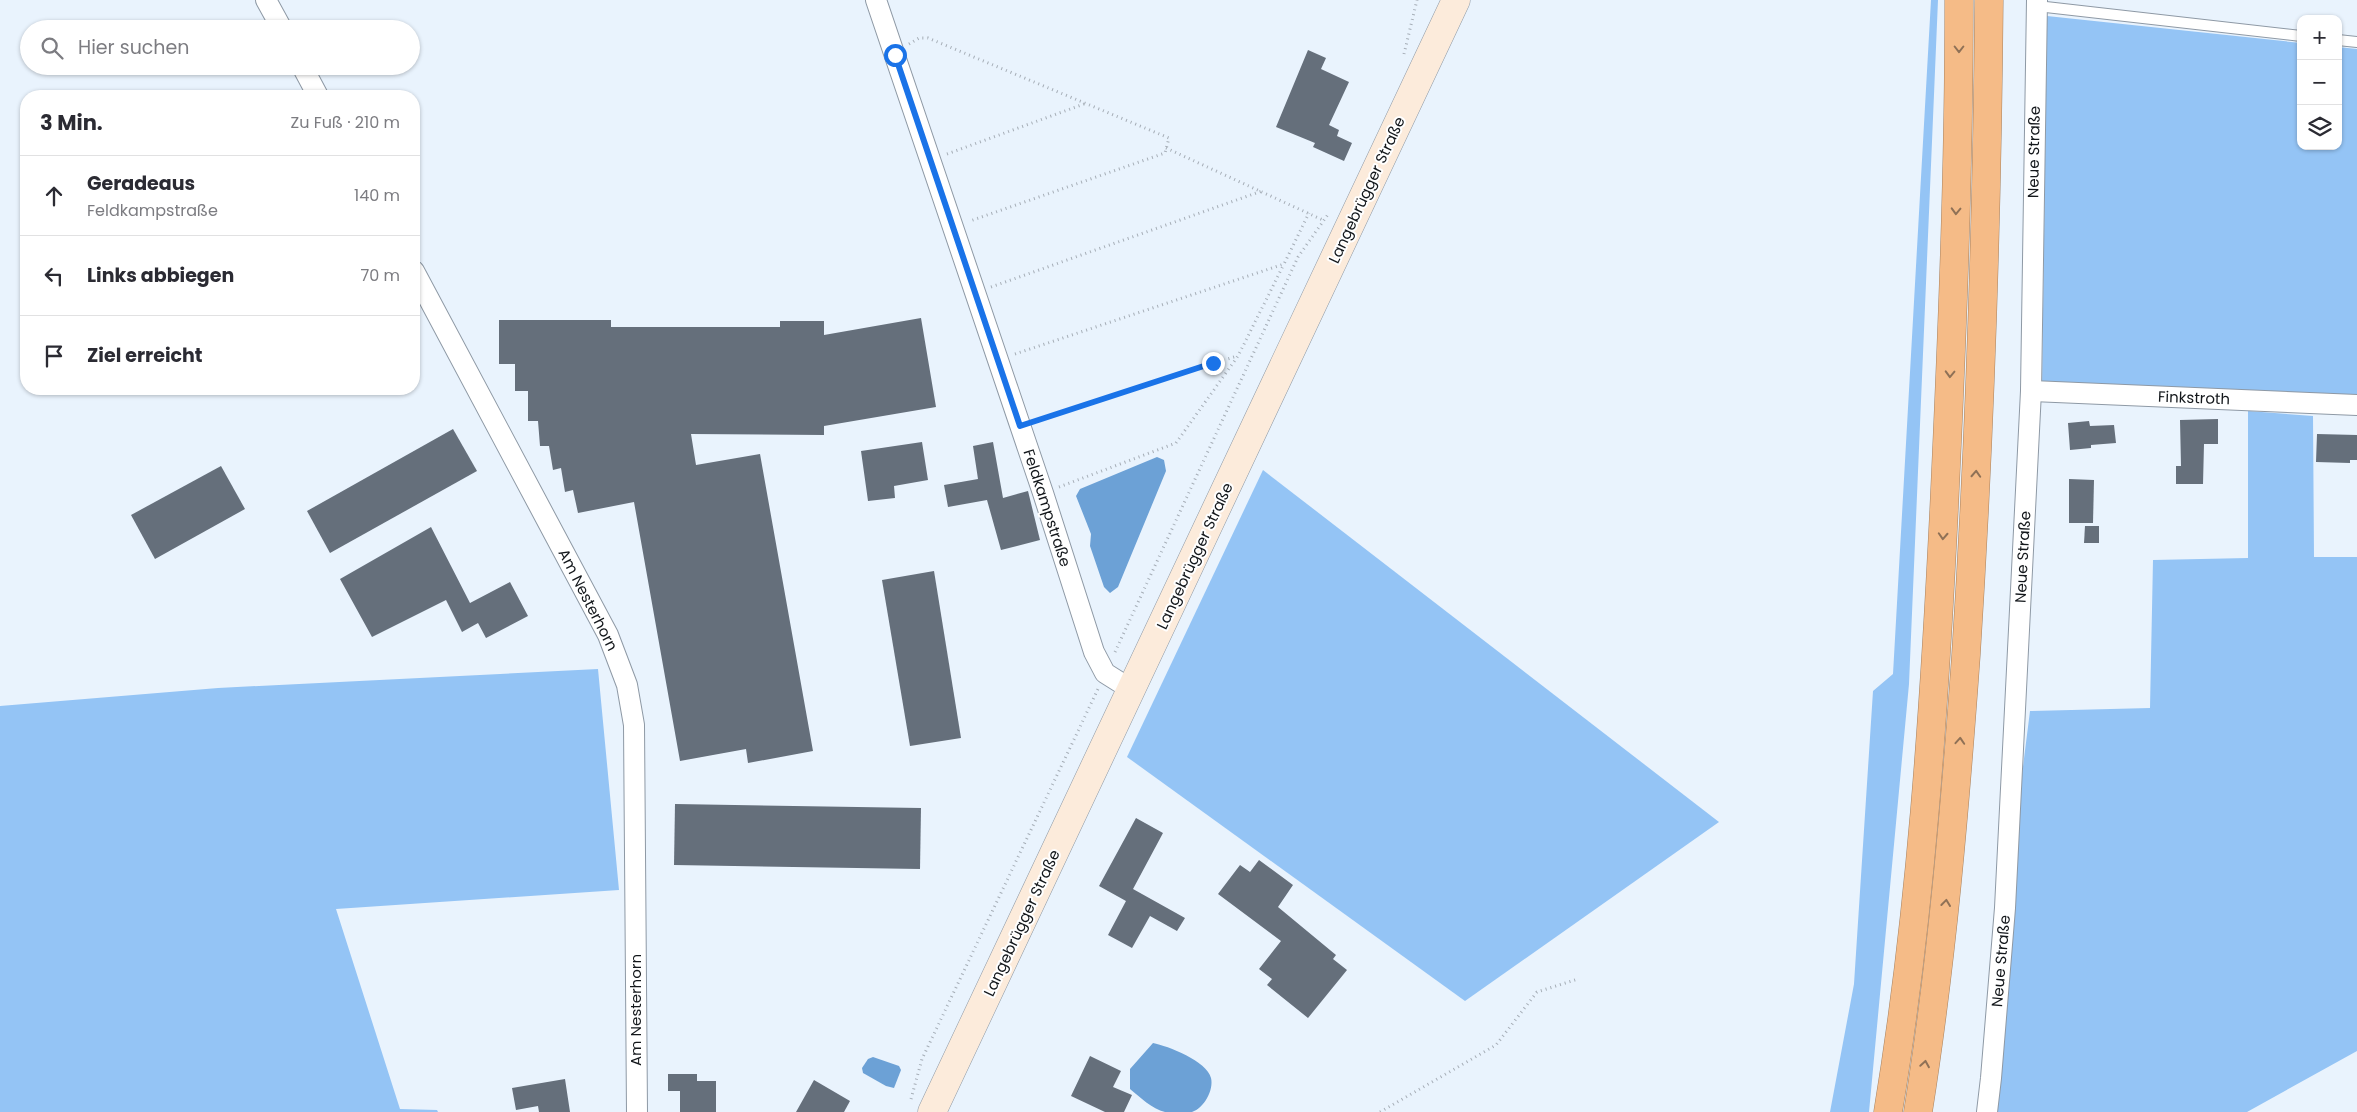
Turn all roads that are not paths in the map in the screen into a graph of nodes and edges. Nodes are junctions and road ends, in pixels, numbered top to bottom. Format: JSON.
{"nodes":[{"id":1,"x":266,"y":0,"type":"edge"},
{"id":2,"x":876,"y":0,"type":"edge"},
{"id":3,"x":1456,"y":0,"type":"edge"},
{"id":4,"x":1959,"y":0,"type":"edge"},
{"id":5,"x":1989,"y":0,"type":"edge"},
{"id":6,"x":2037,"y":3,"type":"edge"},
{"id":7,"x":277,"y":20,"type":"edge"},
{"id":8,"x":2297,"y":36,"type":"edge"},
{"id":9,"x":2342,"y":40,"type":"edge"},
{"id":10,"x":2357,"y":42,"type":"edge"},
{"id":11,"x":307,"y":75,"type":"edge"},
{"id":12,"x":315,"y":90,"type":"edge"},
{"id":13,"x":420,"y":282,"type":"edge"},
{"id":14,"x":2031,"y":392,"type":"junction"},
{"id":15,"x":2357,"y":405,"type":"edge"},
{"id":16,"x":1132,"y":690,"type":"junction"},
{"id":17,"x":921,"y":1108,"type":"edge"},
{"id":18,"x":637,"y":1112,"type":"edge"},
{"id":19,"x":1888,"y":1112,"type":"edge"},
{"id":20,"x":1918,"y":1112,"type":"edge"},
{"id":21,"x":1987,"y":1112,"type":"edge"}],
"edges":[{"from":1,"to":7,"type":"street"},
{"from":2,"to":16,"type":"street","name":"Feldkampstraße"},
{"from":3,"to":16,"type":"street","name":"Langebrügger Straße"},
{"from":4,"to":19,"type":"highway","one_way":true},
{"from":20,"to":5,"type":"highway","one_way":true},
{"from":6,"to":8,"type":"lane"},
{"from":6,"to":14,"type":"street","name":"Neue Straße"},
{"from":9,"to":10,"type":"lane"},
{"from":11,"to":12,"type":"street"},
{"from":13,"to":18,"type":"street","name":"Am Nesterhorn"},
{"from":14,"to":15,"type":"street","name":"Finkstroth"},
{"from":14,"to":21,"type":"street","name":"Neue Straße"},
{"from":16,"to":17,"type":"street","name":"Langebrügger Straße"}]}
